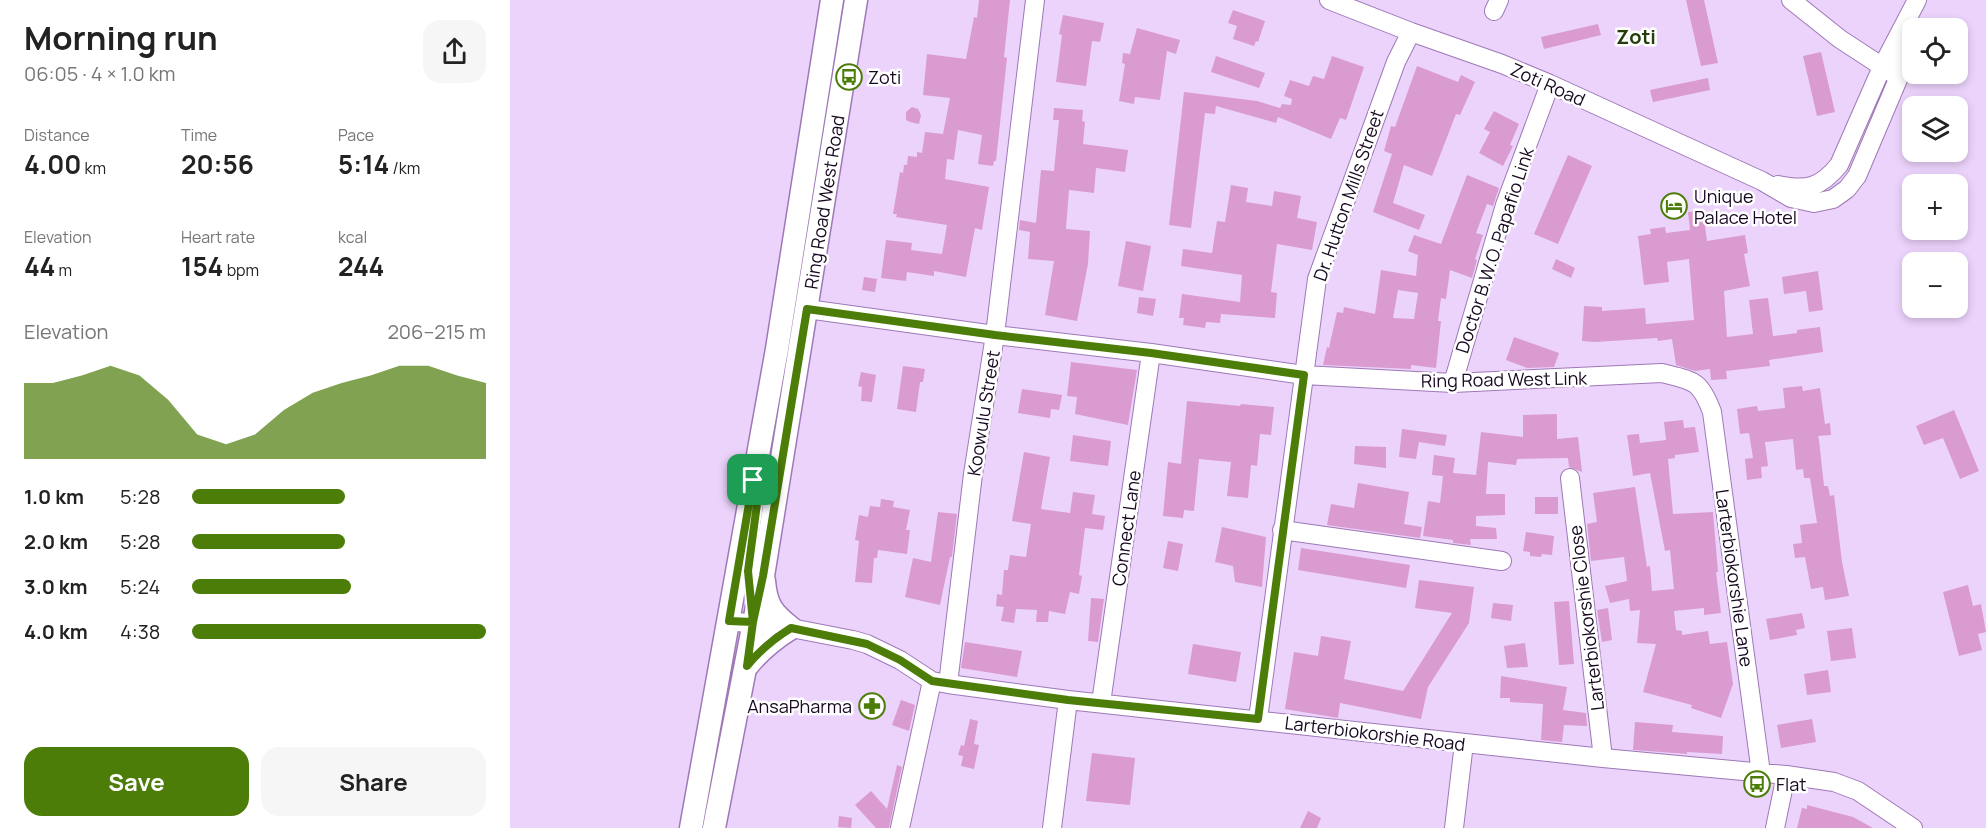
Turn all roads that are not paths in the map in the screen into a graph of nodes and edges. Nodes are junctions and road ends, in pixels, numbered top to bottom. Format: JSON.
{"nodes":[{"id":1,"x":832,"y":0,"type":"edge"},
{"id":2,"x":856,"y":0,"type":"edge"},
{"id":3,"x":1035,"y":0,"type":"edge"},
{"id":4,"x":1329,"y":0,"type":"edge"},
{"id":5,"x":1791,"y":0,"type":"edge"},
{"id":6,"x":1919,"y":0,"type":"edge"},
{"id":7,"x":1915,"y":18,"type":"edge"},
{"id":8,"x":1411,"y":32,"type":"junction"},
{"id":9,"x":1882,"y":67,"type":"junction"},
{"id":10,"x":1902,"y":67,"type":"edge"},
{"id":11,"x":1899,"y":77,"type":"junction"},
{"id":12,"x":1550,"y":84,"type":"junction"},
{"id":13,"x":1762,"y":181,"type":"junction"},
{"id":14,"x":807,"y":309,"type":"junction"},
{"id":15,"x":995,"y":335,"type":"junction"},
{"id":16,"x":1151,"y":353,"type":"junction"},
{"id":17,"x":1304,"y":375,"type":"junction"},
{"id":18,"x":1453,"y":383,"type":"junction"},
{"id":19,"x":1700,"y":387,"type":"joint"},
{"id":20,"x":1570,"y":478,"type":"dead end"},
{"id":21,"x":753,"y":480,"type":"junction"},
{"id":22,"x":1282,"y":530,"type":"junction"},
{"id":23,"x":1502,"y":561,"type":"dead end"},
{"id":24,"x":763,"y":576,"type":"junction"},
{"id":25,"x":729,"y":621,"type":"junction"},
{"id":26,"x":753,"y":622,"type":"junction"},
{"id":27,"x":791,"y":628,"type":"junction"},
{"id":28,"x":747,"y":666,"type":"junction"},
{"id":29,"x":940,"y":683,"type":"junction"},
{"id":30,"x":1068,"y":700,"type":"junction"},
{"id":31,"x":1101,"y":703,"type":"junction"},
{"id":32,"x":1258,"y":719,"type":"junction"},
{"id":33,"x":1464,"y":743,"type":"junction"},
{"id":34,"x":1603,"y":758,"type":"junction"},
{"id":35,"x":1761,"y":773,"type":"junction"},
{"id":36,"x":1786,"y":775,"type":"junction"},
{"id":37,"x":691,"y":828,"type":"edge"},
{"id":38,"x":714,"y":828,"type":"edge"},
{"id":39,"x":900,"y":828,"type":"edge"},
{"id":40,"x":1052,"y":828,"type":"edge"},
{"id":41,"x":1454,"y":828,"type":"edge"},
{"id":42,"x":1775,"y":828,"type":"edge"},
{"id":43,"x":1913,"y":828,"type":"edge"}],
"edges":[{"from":1,"to":21,"type":"main road","name":"Ring Road West Road"},
{"from":2,"to":14,"type":"main road","name":"Ring Road West Road"},
{"from":3,"to":15,"type":"street","name":"Koowulu Street"},
{"from":4,"to":8,"type":"street","name":"Zoti Road"},
{"from":5,"to":9,"type":"street"},
{"from":6,"to":7,"type":"street","name":"Zoti Road"},
{"from":6,"to":9,"type":"street","name":"Zoti Road"},
{"from":8,"to":12,"type":"street","name":"Zoti Road"},
{"from":8,"to":17,"type":"street","name":"Dr. Hutton Mills Street"},
{"from":9,"to":11,"type":"street"},
{"from":9,"to":13,"type":"street","name":"Zoti Road"},
{"from":10,"to":11,"type":"street","name":"Zoti Road"},
{"from":11,"to":13,"type":"street","name":"Zoti Road"},
{"from":12,"to":13,"type":"street","name":"Zoti Road"},
{"from":12,"to":18,"type":"street","name":"Doctor B.W.O. Papafio Link"},
{"from":14,"to":15,"type":"street","name":"Ring Road West Link"},
{"from":14,"to":24,"type":"main road","name":"Ring Road West Road"},
{"from":15,"to":16,"type":"street","name":"Ring Road West Link"},
{"from":15,"to":29,"type":"street","name":"Koowulu Street"},
{"from":16,"to":17,"type":"street","name":"Ring Road West Link"},
{"from":16,"to":31,"type":"street","name":"Connect Lane"},
{"from":17,"to":18,"type":"street","name":"Ring Road West Link"},
{"from":17,"to":22,"type":"street","name":"Dr. Hutton Mills Street"},
{"from":18,"to":19,"type":"street","name":"Ring Road West Link"},
{"from":19,"to":35,"type":"street","name":"Larterbiokorshie Lane"},
{"from":20,"to":34,"type":"street","name":"Larterbiokorshie Close"},
{"from":21,"to":25,"type":"main road","name":"Ring Road West Road"},
{"from":21,"to":26,"type":"main road"},
{"from":22,"to":23,"type":"street"},
{"from":22,"to":32,"type":"street","name":"Dr. Hutton Mills Street"},
{"from":24,"to":26,"type":"main road","name":"Ring Road West Road"},
{"from":24,"to":27,"type":"main road"},
{"from":25,"to":26,"type":"street","name":"Larterbiokorshie Road"},
{"from":25,"to":37,"type":"main road","name":"Ring Road West Road"},
{"from":26,"to":27,"type":"street","name":"Larterbiokorshie Road"},
{"from":26,"to":28,"type":"main road","name":"Ring Road West Road"},
{"from":27,"to":28,"type":"main road"},
{"from":27,"to":29,"type":"street","name":"Larterbiokorshie Road"},
{"from":28,"to":38,"type":"main road","name":"Ring Road West Road"},
{"from":29,"to":30,"type":"street","name":"Larterbiokorshie Road"},
{"from":29,"to":39,"type":"street","name":"Koowulu Street"},
{"from":30,"to":31,"type":"street","name":"Larterbiokorshie Road"},
{"from":30,"to":40,"type":"street"},
{"from":31,"to":32,"type":"street","name":"Larterbiokorshie Road"},
{"from":32,"to":33,"type":"street","name":"Larterbiokorshie Road"},
{"from":33,"to":34,"type":"street","name":"Larterbiokorshie Road"},
{"from":33,"to":41,"type":"street"},
{"from":34,"to":35,"type":"street","name":"Larterbiokorshie Road"},
{"from":35,"to":36,"type":"street","name":"Larterbiokorshie Road"},
{"from":36,"to":42,"type":"street"},
{"from":36,"to":43,"type":"street","name":"Larterbiokorshie Road"}]}
